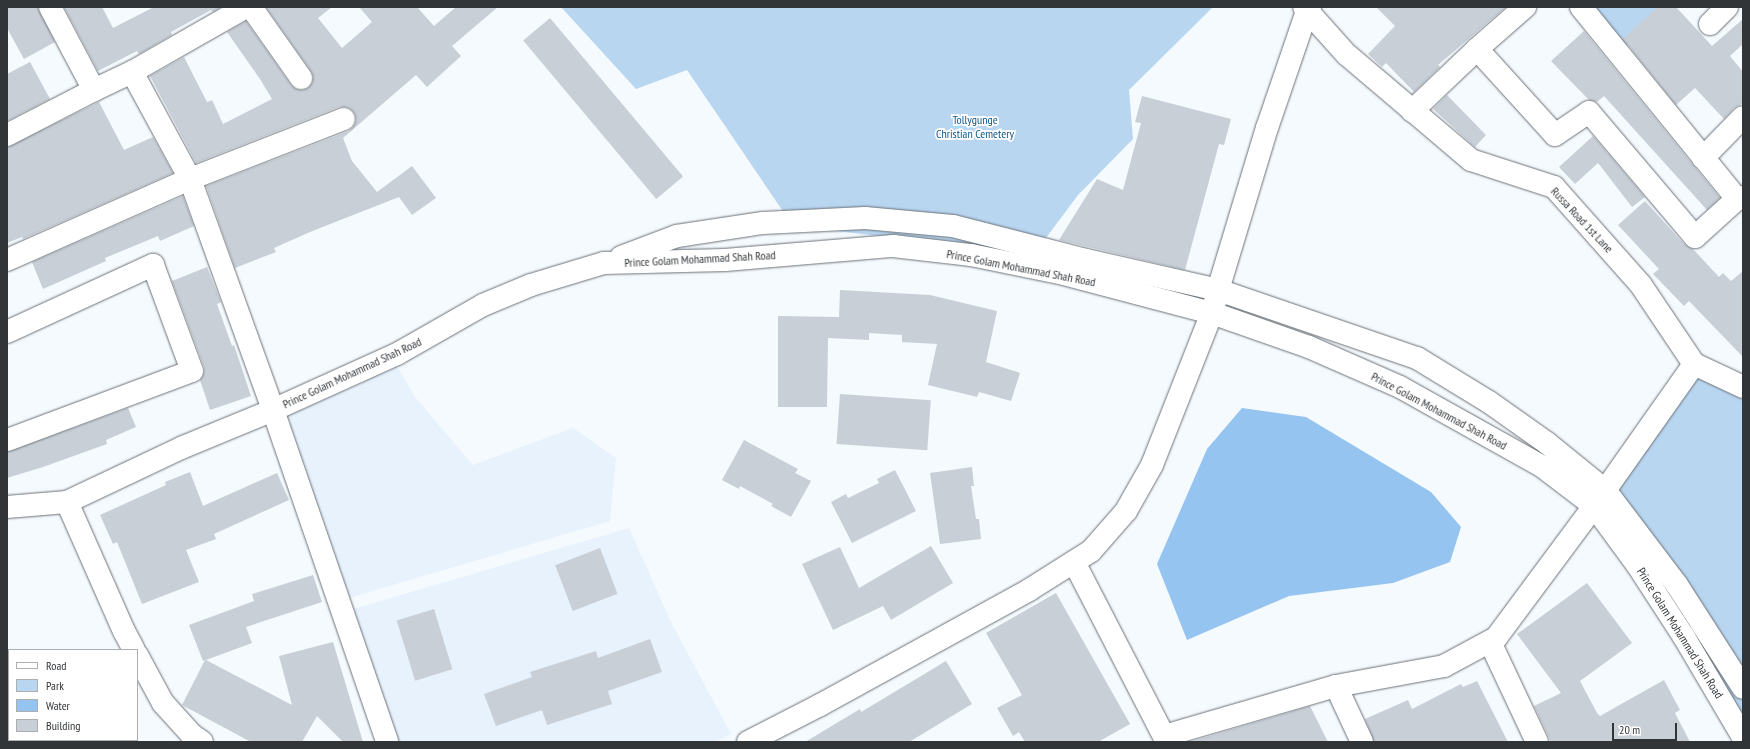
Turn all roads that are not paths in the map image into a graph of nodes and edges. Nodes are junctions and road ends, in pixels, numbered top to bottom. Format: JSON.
{"nodes":[{"id":1,"x":50,"y":7,"type":"edge"},
{"id":2,"x":246,"y":7,"type":"edge"},
{"id":3,"x":251,"y":7,"type":"edge"},
{"id":4,"x":1525,"y":7,"type":"edge"},
{"id":5,"x":1581,"y":7,"type":"edge"},
{"id":6,"x":1727,"y":7,"type":"edge"},
{"id":7,"x":1307,"y":8,"type":"edge"},
{"id":8,"x":1710,"y":24,"type":"dead end"},
{"id":9,"x":1477,"y":50,"type":"junction"},
{"id":10,"x":132,"y":72,"type":"junction"},
{"id":11,"x":302,"y":78,"type":"dead end"},
{"id":12,"x":94,"y":90,"type":"junction"},
{"id":13,"x":1412,"y":111,"type":"junction"},
{"id":14,"x":1743,"y":117,"type":"edge"},
{"id":15,"x":344,"y":119,"type":"dead end"},
{"id":16,"x":7,"y":135,"type":"edge"},
{"id":17,"x":1703,"y":158,"type":"junction"},
{"id":18,"x":190,"y":179,"type":"junction"},
{"id":19,"x":1740,"y":198,"type":"edge"},
{"id":20,"x":7,"y":260,"type":"edge"},
{"id":21,"x":604,"y":263,"type":"junction"},
{"id":22,"x":1218,"y":290,"type":"junction"},
{"id":23,"x":1212,"y":313,"type":"junction"},
{"id":24,"x":7,"y":332,"type":"edge"},
{"id":25,"x":1694,"y":364,"type":"junction"},
{"id":26,"x":1743,"y":387,"type":"edge"},
{"id":27,"x":273,"y":410,"type":"junction"},
{"id":28,"x":7,"y":440,"type":"edge"},
{"id":29,"x":1600,"y":498,"type":"junction"},
{"id":30,"x":67,"y":502,"type":"junction"},
{"id":31,"x":7,"y":507,"type":"edge"},
{"id":32,"x":1074,"y":562,"type":"junction"},
{"id":33,"x":1490,"y":642,"type":"junction"},
{"id":34,"x":133,"y":649,"type":"edge"},
{"id":35,"x":138,"y":657,"type":"edge"},
{"id":36,"x":1336,"y":686,"type":"junction"},
{"id":37,"x":1743,"y":688,"type":"edge"},
{"id":38,"x":1743,"y":737,"type":"edge"},
{"id":39,"x":1165,"y":739,"type":"edge"},
{"id":40,"x":202,"y":742,"type":"edge"},
{"id":41,"x":387,"y":742,"type":"edge"},
{"id":42,"x":748,"y":742,"type":"edge"},
{"id":43,"x":1362,"y":742,"type":"edge"},
{"id":44,"x":1537,"y":742,"type":"edge"}],
"edges":[{"from":1,"to":12,"type":"street"},
{"from":2,"to":10,"type":"street"},
{"from":3,"to":11,"type":"street"},
{"from":4,"to":9,"type":"street"},
{"from":5,"to":17,"type":"street"},
{"from":6,"to":8,"type":"street"},
{"from":7,"to":13,"type":"street","name":"Russa Road 1st Lane"},
{"from":7,"to":22,"type":"street"},
{"from":9,"to":13,"type":"street"},
{"from":9,"to":19,"type":"street"},
{"from":10,"to":12,"type":"street"},
{"from":10,"to":18,"type":"street"},
{"from":12,"to":16,"type":"street"},
{"from":13,"to":25,"type":"street","name":"Russa Road 1st Lane"},
{"from":14,"to":17,"type":"street"},
{"from":15,"to":18,"type":"street"},
{"from":17,"to":19,"type":"street"},
{"from":18,"to":20,"type":"street"},
{"from":18,"to":27,"type":"street"},
{"from":21,"to":22,"type":"street"},
{"from":21,"to":23,"type":"street","name":"Prince Golam Mohammad Shah Road"},
{"from":21,"to":27,"type":"street","name":"Prince Golam Mohammad Shah Road"},
{"from":22,"to":23,"type":"street"},
{"from":22,"to":29,"type":"street"},
{"from":23,"to":29,"type":"street","name":"Prince Golam Mohammad Shah Road"},
{"from":23,"to":32,"type":"street"},
{"from":24,"to":28,"type":"street"},
{"from":25,"to":26,"type":"street"},
{"from":25,"to":29,"type":"street"},
{"from":27,"to":30,"type":"street","name":"Prince Golam Mohammad Shah Road"},
{"from":27,"to":41,"type":"street"},
{"from":29,"to":33,"type":"street"},
{"from":29,"to":37,"type":"street"},
{"from":29,"to":38,"type":"street","name":"Prince Golam Mohammad Shah Road"},
{"from":30,"to":31,"type":"street","name":"Prince Golam Mohammad Shah Road"},
{"from":30,"to":34,"type":"street"},
{"from":32,"to":39,"type":"street"},
{"from":32,"to":42,"type":"street"},
{"from":33,"to":36,"type":"street"},
{"from":33,"to":44,"type":"street"},
{"from":35,"to":40,"type":"street"},
{"from":36,"to":39,"type":"street"},
{"from":36,"to":43,"type":"street"}]}
